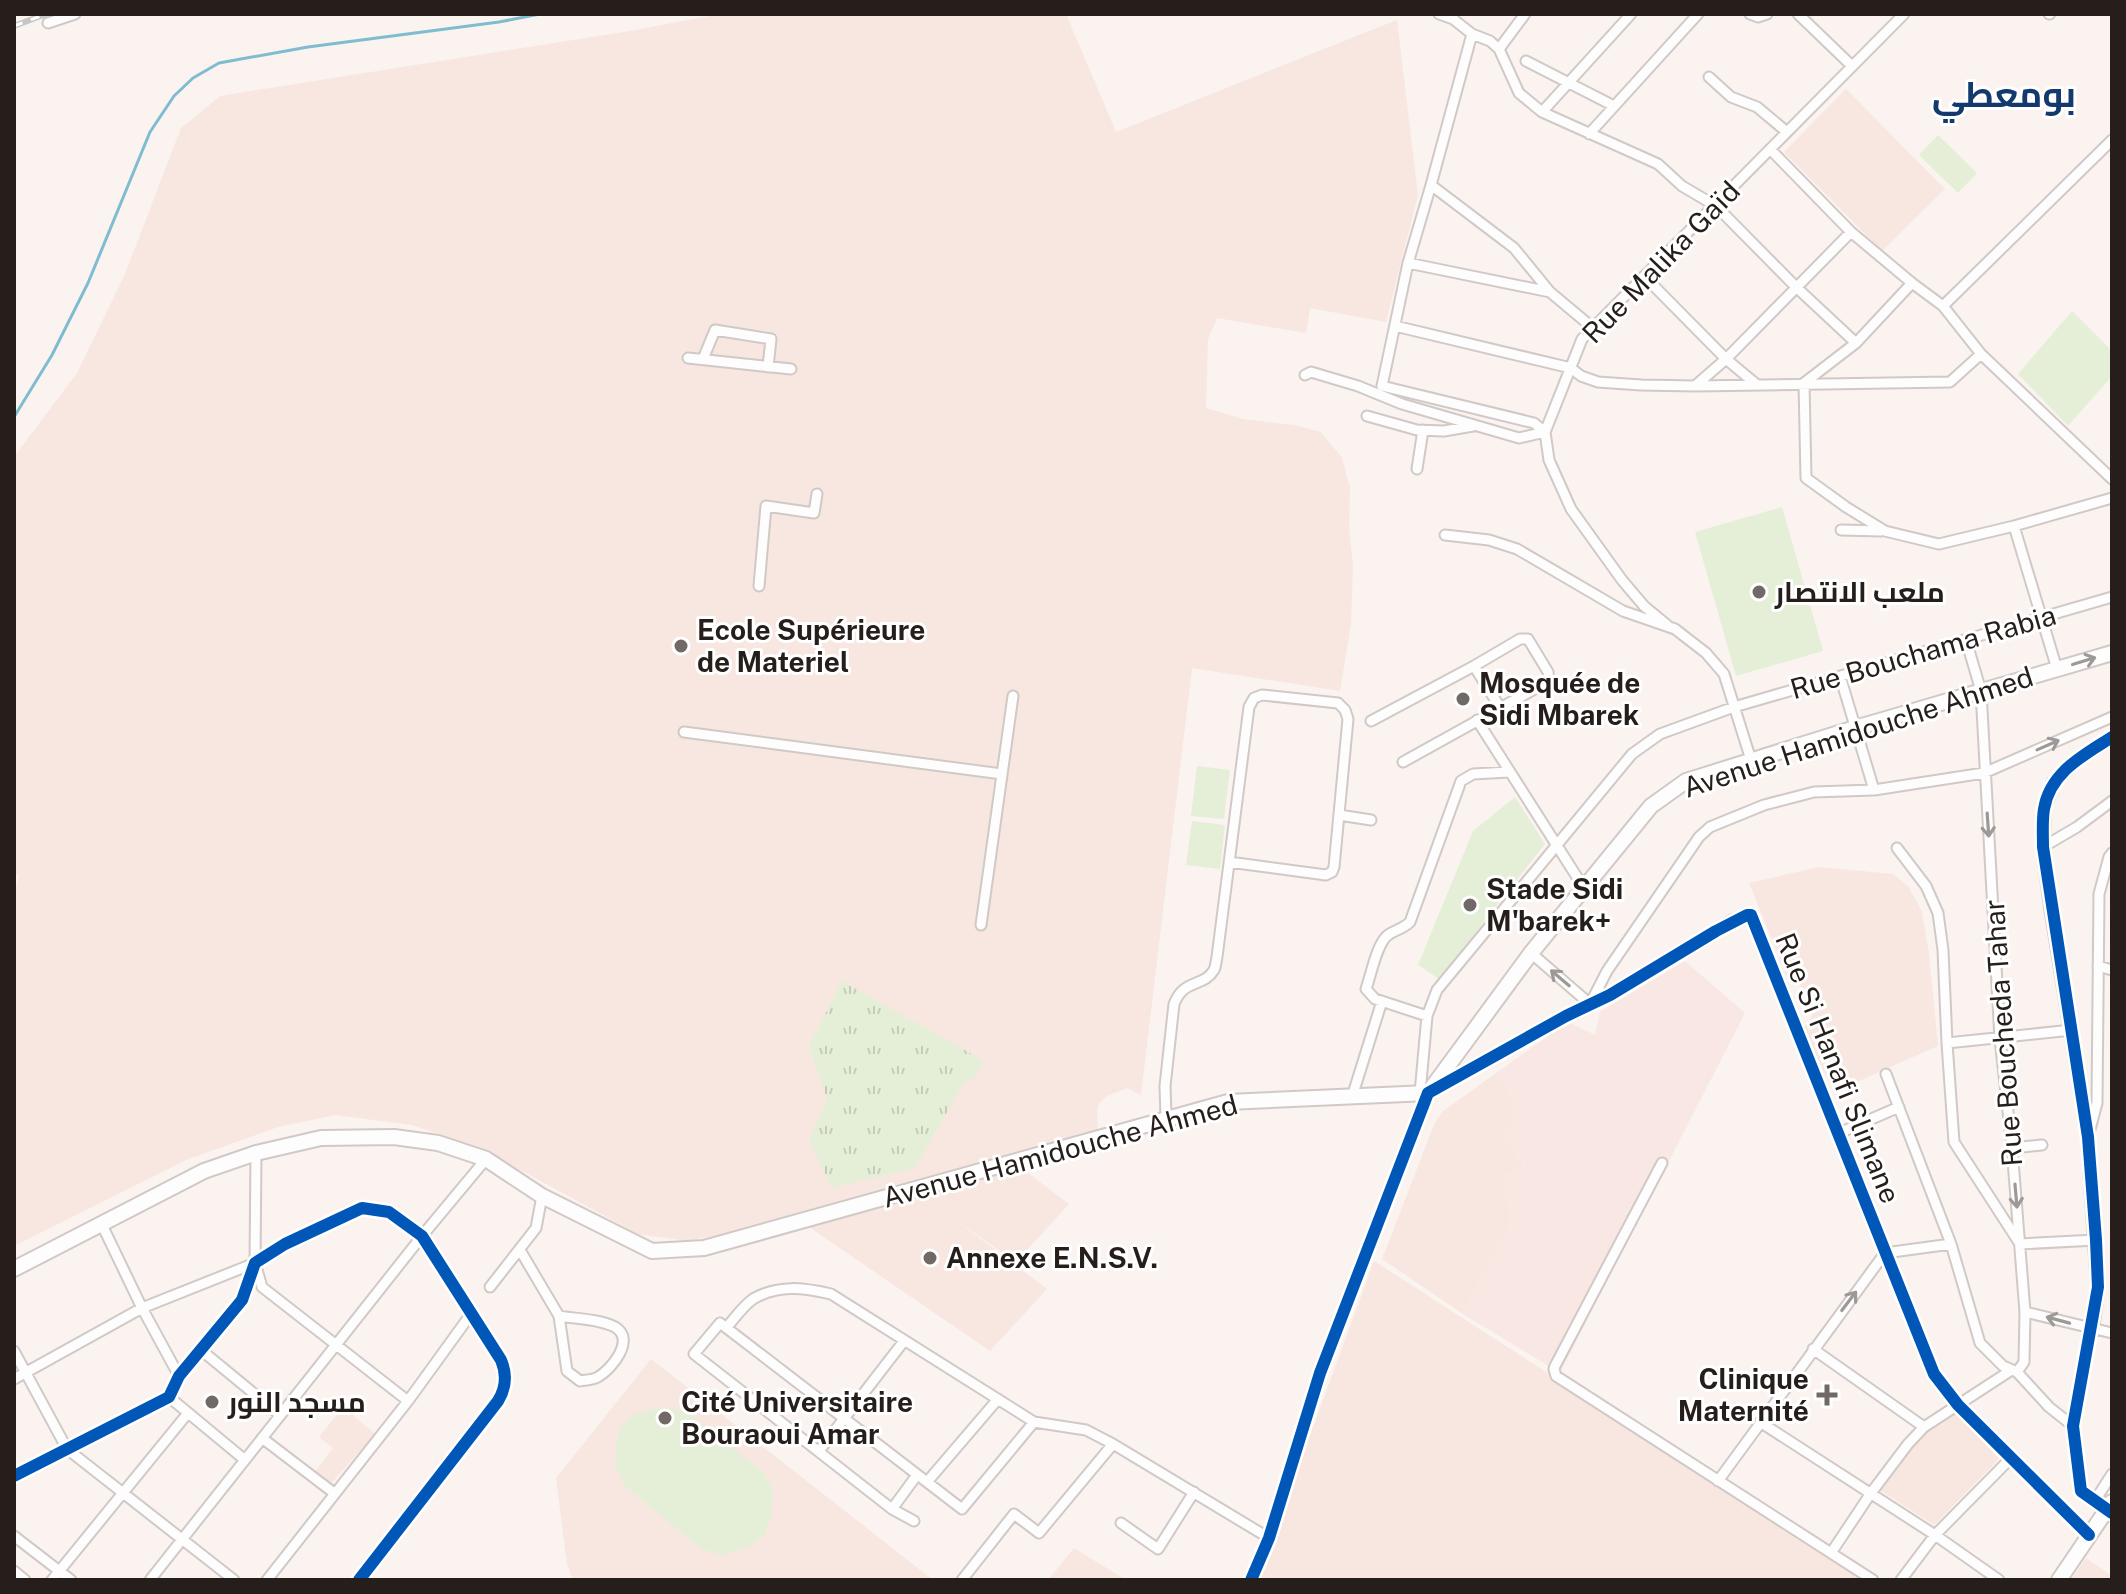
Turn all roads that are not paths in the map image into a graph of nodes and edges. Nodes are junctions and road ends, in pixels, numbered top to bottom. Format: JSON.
{"nodes":[{"id":1,"x":75,"y":14,"type":"edge"},
{"id":2,"x":1439,"y":14,"type":"edge"},
{"id":3,"x":1525,"y":14,"type":"edge"},
{"id":4,"x":1631,"y":14,"type":"edge"},
{"id":5,"x":1698,"y":14,"type":"edge"},
{"id":6,"x":1750,"y":14,"type":"edge"},
{"id":7,"x":1767,"y":14,"type":"edge"},
{"id":8,"x":1798,"y":14,"type":"edge"},
{"id":9,"x":1904,"y":14,"type":"edge"},
{"id":10,"x":1453,"y":16,"type":"edge"},
{"id":11,"x":48,"y":23,"type":"dead end"},
{"id":12,"x":1472,"y":34,"type":"junction"},
{"id":13,"x":1499,"y":49,"type":"junction"},
{"id":14,"x":1526,"y":61,"type":"dead end"},
{"id":15,"x":1852,"y":66,"type":"junction"},
{"id":16,"x":1709,"y":77,"type":"dead end"},
{"id":17,"x":1568,"y":83,"type":"junction"},
{"id":18,"x":1614,"y":106,"type":"junction"},
{"id":19,"x":1542,"y":112,"type":"junction"},
{"id":20,"x":1787,"y":132,"type":"junction"},
{"id":21,"x":1589,"y":134,"type":"junction"},
{"id":22,"x":2112,"y":140,"type":"edge"},
{"id":23,"x":1770,"y":149,"type":"junction"},
{"id":24,"x":1431,"y":185,"type":"junction"},
{"id":25,"x":1716,"y":206,"type":"junction"},
{"id":26,"x":1851,"y":232,"type":"junction"},
{"id":27,"x":1408,"y":263,"type":"junction"},
{"id":28,"x":1644,"y":276,"type":"junction"},
{"id":29,"x":1912,"y":283,"type":"junction"},
{"id":30,"x":1796,"y":287,"type":"junction"},
{"id":31,"x":1550,"y":292,"type":"junction"},
{"id":32,"x":1943,"y":306,"type":"junction"},
{"id":33,"x":1395,"y":326,"type":"junction"},
{"id":34,"x":1593,"y":328,"type":"junction"},
{"id":35,"x":1856,"y":343,"type":"junction"},
{"id":36,"x":1981,"y":354,"type":"junction"},
{"id":37,"x":688,"y":358,"type":"dead end"},
{"id":38,"x":703,"y":359,"type":"junction"},
{"id":39,"x":1726,"y":359,"type":"junction"},
{"id":40,"x":768,"y":367,"type":"junction"},
{"id":41,"x":1571,"y":368,"type":"junction"},
{"id":42,"x":791,"y":369,"type":"dead end"},
{"id":43,"x":1305,"y":375,"type":"dead end"},
{"id":44,"x":1804,"y":383,"type":"junction"},
{"id":45,"x":1756,"y":384,"type":"junction"},
{"id":46,"x":1695,"y":386,"type":"junction"},
{"id":47,"x":1367,"y":416,"type":"dead end"},
{"id":48,"x":1475,"y":425,"type":"junction"},
{"id":49,"x":1423,"y":430,"type":"junction"},
{"id":50,"x":1545,"y":432,"type":"junction"},
{"id":51,"x":1417,"y":469,"type":"dead end"},
{"id":52,"x":2112,"y":479,"type":"edge"},
{"id":53,"x":817,"y":494,"type":"dead end"},
{"id":54,"x":2112,"y":498,"type":"edge"},
{"id":55,"x":2014,"y":526,"type":"junction"},
{"id":56,"x":1841,"y":530,"type":"dead end"},
{"id":57,"x":1885,"y":531,"type":"junction"},
{"id":58,"x":1445,"y":535,"type":"dead end"},
{"id":59,"x":759,"y":586,"type":"dead end"},
{"id":60,"x":2112,"y":597,"type":"edge"},
{"id":61,"x":2042,"y":616,"type":"junction"},
{"id":62,"x":1667,"y":625,"type":"junction"},
{"id":63,"x":1966,"y":640,"type":"junction"},
{"id":64,"x":2112,"y":653,"type":"edge"},
{"id":65,"x":1474,"y":666,"type":"junction"},
{"id":66,"x":2057,"y":669,"type":"junction"},
{"id":67,"x":1840,"y":676,"type":"junction"},
{"id":68,"x":1981,"y":691,"type":"junction"},
{"id":69,"x":1013,"y":696,"type":"dead end"},
{"id":70,"x":1734,"y":707,"type":"junction"},
{"id":71,"x":1501,"y":709,"type":"junction"},
{"id":72,"x":2112,"y":717,"type":"edge"},
{"id":73,"x":1477,"y":720,"type":"junction"},
{"id":74,"x":1371,"y":721,"type":"dead end"},
{"id":75,"x":1855,"y":728,"type":"junction"},
{"id":76,"x":684,"y":732,"type":"dead end"},
{"id":77,"x":2112,"y":737,"type":"edge"},
{"id":78,"x":1751,"y":760,"type":"junction"},
{"id":79,"x":1403,"y":762,"type":"dead end"},
{"id":80,"x":1509,"y":772,"type":"junction"},
{"id":81,"x":1984,"y":773,"type":"junction"},
{"id":82,"x":1002,"y":774,"type":"junction"},
{"id":83,"x":1874,"y":790,"type":"junction"},
{"id":84,"x":2112,"y":801,"type":"edge"},
{"id":85,"x":1339,"y":815,"type":"junction"},
{"id":86,"x":1371,"y":820,"type":"dead end"},
{"id":87,"x":1556,"y":845,"type":"junction"},
{"id":88,"x":2043,"y":847,"type":"junction"},
{"id":89,"x":1897,"y":848,"type":"dead end"},
{"id":90,"x":2112,"y":853,"type":"edge"},
{"id":91,"x":1229,"y":862,"type":"junction"},
{"id":92,"x":1584,"y":888,"type":"junction"},
{"id":93,"x":981,"y":925,"type":"dead end"},
{"id":94,"x":1531,"y":953,"type":"junction"},
{"id":95,"x":2098,"y":966,"type":"junction"},
{"id":96,"x":2112,"y":970,"type":"edge"},
{"id":97,"x":1382,"y":1001,"type":"junction"},
{"id":98,"x":1590,"y":1004,"type":"junction"},
{"id":99,"x":1427,"y":1016,"type":"junction"},
{"id":100,"x":2072,"y":1030,"type":"junction"},
{"id":101,"x":2000,"y":1039,"type":"junction"},
{"id":102,"x":1947,"y":1043,"type":"junction"},
{"id":103,"x":1886,"y":1074,"type":"dead end"},
{"id":104,"x":1424,"y":1093,"type":"junction"},
{"id":105,"x":1352,"y":1097,"type":"junction"},
{"id":106,"x":1899,"y":1107,"type":"junction"},
{"id":107,"x":1166,"y":1118,"type":"junction"},
{"id":108,"x":1837,"y":1134,"type":"junction"},
{"id":109,"x":2088,"y":1137,"type":"junction"},
{"id":110,"x":2042,"y":1145,"type":"dead end"},
{"id":111,"x":2012,"y":1148,"type":"junction"},
{"id":112,"x":256,"y":1153,"type":"junction"},
{"id":113,"x":486,"y":1159,"type":"junction"},
{"id":114,"x":1662,"y":1163,"type":"dead end"},
{"id":115,"x":542,"y":1196,"type":"junction"},
{"id":116,"x":102,"y":1225,"type":"junction"},
{"id":117,"x":422,"y":1236,"type":"junction"},
{"id":118,"x":2096,"y":1240,"type":"junction"},
{"id":119,"x":1951,"y":1244,"type":"junction"},
{"id":120,"x":2020,"y":1244,"type":"junction"},
{"id":121,"x":520,"y":1250,"type":"junction"},
{"id":122,"x":1885,"y":1253,"type":"junction"},
{"id":123,"x":255,"y":1263,"type":"junction"},
{"id":124,"x":14,"y":1269,"type":"edge"},
{"id":125,"x":490,"y":1287,"type":"dead end"},
{"id":126,"x":142,"y":1308,"type":"junction"},
{"id":127,"x":2025,"y":1312,"type":"junction"},
{"id":128,"x":471,"y":1314,"type":"junction"},
{"id":129,"x":559,"y":1316,"type":"junction"},
{"id":130,"x":726,"y":1328,"type":"junction"},
{"id":131,"x":2092,"y":1329,"type":"junction"},
{"id":132,"x":2112,"y":1333,"type":"edge"},
{"id":133,"x":904,"y":1341,"type":"junction"},
{"id":134,"x":336,"y":1345,"type":"junction"},
{"id":135,"x":1813,"y":1349,"type":"junction"},
{"id":136,"x":201,"y":1350,"type":"junction"},
{"id":137,"x":14,"y":1351,"type":"edge"},
{"id":138,"x":2013,"y":1372,"type":"junction"},
{"id":139,"x":25,"y":1373,"type":"junction"},
{"id":140,"x":179,"y":1376,"type":"junction"},
{"id":141,"x":14,"y":1379,"type":"edge"},
{"id":142,"x":169,"y":1397,"type":"junction"},
{"id":143,"x":998,"y":1399,"type":"junction"},
{"id":144,"x":408,"y":1401,"type":"junction"},
{"id":145,"x":1958,"y":1405,"type":"junction"},
{"id":146,"x":188,"y":1413,"type":"junction"},
{"id":147,"x":280,"y":1415,"type":"junction"},
{"id":148,"x":843,"y":1418,"type":"junction"},
{"id":149,"x":1034,"y":1422,"type":"junction"},
{"id":150,"x":1760,"y":1422,"type":"junction"},
{"id":151,"x":2073,"y":1426,"type":"junction"},
{"id":152,"x":1924,"y":1427,"type":"junction"},
{"id":153,"x":262,"y":1438,"type":"junction"},
{"id":154,"x":1113,"y":1444,"type":"junction"},
{"id":155,"x":67,"y":1449,"type":"junction"},
{"id":156,"x":819,"y":1451,"type":"junction"},
{"id":157,"x":2011,"y":1458,"type":"junction"},
{"id":158,"x":245,"y":1460,"type":"junction"},
{"id":159,"x":2112,"y":1474,"type":"edge"},
{"id":160,"x":917,"y":1475,"type":"junction"},
{"id":161,"x":14,"y":1476,"type":"edge"},
{"id":162,"x":1718,"y":1481,"type":"junction"},
{"id":163,"x":927,"y":1482,"type":"junction"},
{"id":164,"x":122,"y":1492,"type":"junction"},
{"id":165,"x":1194,"y":1492,"type":"junction"},
{"id":166,"x":334,"y":1493,"type":"junction"},
{"id":167,"x":1871,"y":1493,"type":"junction"},
{"id":168,"x":2106,"y":1506,"type":"edge"},
{"id":169,"x":892,"y":1509,"type":"junction"},
{"id":170,"x":914,"y":1521,"type":"dead end"},
{"id":171,"x":1121,"y":1523,"type":"dead end"},
{"id":172,"x":1935,"y":1535,"type":"junction"},
{"id":173,"x":2089,"y":1535,"type":"junction"},
{"id":174,"x":14,"y":1536,"type":"edge"},
{"id":175,"x":1269,"y":1538,"type":"junction"},
{"id":176,"x":182,"y":1539,"type":"junction"},
{"id":177,"x":1831,"y":1553,"type":"junction"},
{"id":178,"x":14,"y":1571,"type":"edge"},
{"id":179,"x":59,"y":1571,"type":"junction"},
{"id":180,"x":25,"y":1580,"type":"edge"},
{"id":181,"x":52,"y":1580,"type":"edge"},
{"id":182,"x":71,"y":1580,"type":"edge"},
{"id":183,"x":150,"y":1580,"type":"edge"},
{"id":184,"x":234,"y":1580,"type":"edge"},
{"id":185,"x":267,"y":1580,"type":"edge"},
{"id":186,"x":359,"y":1580,"type":"edge"},
{"id":187,"x":962,"y":1580,"type":"edge"},
{"id":188,"x":1251,"y":1580,"type":"edge"},
{"id":189,"x":1873,"y":1580,"type":"edge"},
{"id":190,"x":1901,"y":1580,"type":"edge"},
{"id":191,"x":1999,"y":1580,"type":"edge"},
{"id":192,"x":2059,"y":1580,"type":"edge"}],
"edges":[{"from":1,"to":11,"type":"street"},
{"from":2,"to":10,"type":"street"},
{"from":3,"to":13,"type":"street"},
{"from":4,"to":17,"type":"street"},
{"from":5,"to":18,"type":"street"},
{"from":6,"to":7,"type":"street"},
{"from":8,"to":15,"type":"street"},
{"from":9,"to":15,"type":"street","name":"Rue Malika Gaïd"},
{"from":10,"to":12,"type":"street"},
{"from":12,"to":13,"type":"street"},
{"from":12,"to":24,"type":"street"},
{"from":13,"to":19,"type":"street"},
{"from":14,"to":17,"type":"street"},
{"from":15,"to":20,"type":"street","name":"Rue Malika Gaïd"},
{"from":16,"to":20,"type":"street"},
{"from":17,"to":18,"type":"street"},
{"from":17,"to":19,"type":"street"},
{"from":18,"to":21,"type":"street"},
{"from":19,"to":21,"type":"street"},
{"from":20,"to":23,"type":"street","name":"Rue Malika Gaïd"},
{"from":21,"to":25,"type":"street"},
{"from":22,"to":32,"type":"street"},
{"from":23,"to":25,"type":"street","name":"Rue Malika Gaïd"},
{"from":23,"to":26,"type":"street"},
{"from":24,"to":27,"type":"street"},
{"from":24,"to":31,"type":"street"},
{"from":25,"to":28,"type":"street","name":"Rue Malika Gaïd"},
{"from":25,"to":30,"type":"street"},
{"from":26,"to":29,"type":"street"},
{"from":26,"to":30,"type":"street"},
{"from":27,"to":31,"type":"street"},
{"from":27,"to":33,"type":"street"},
{"from":28,"to":34,"type":"street","name":"Rue Malika Gaïd"},
{"from":28,"to":39,"type":"street"},
{"from":29,"to":32,"type":"street"},
{"from":29,"to":35,"type":"street"},
{"from":30,"to":35,"type":"street"},
{"from":30,"to":39,"type":"street"},
{"from":31,"to":34,"type":"street"},
{"from":32,"to":36,"type":"street"},
{"from":33,"to":41,"type":"street"},
{"from":33,"to":50,"type":"street"},
{"from":34,"to":41,"type":"street","name":"Rue Malika Gaïd"},
{"from":35,"to":44,"type":"street"},
{"from":36,"to":44,"type":"street"},
{"from":36,"to":52,"type":"street"},
{"from":37,"to":38,"type":"street"},
{"from":38,"to":40,"type":"street"},
{"from":38,"to":40,"type":"street"},
{"from":39,"to":45,"type":"street"},
{"from":39,"to":46,"type":"street"},
{"from":40,"to":42,"type":"street"},
{"from":41,"to":46,"type":"street"},
{"from":41,"to":50,"type":"street","name":"Rue Malika Gaïd"},
{"from":43,"to":48,"type":"street"},
{"from":44,"to":45,"type":"street"},
{"from":44,"to":57,"type":"street"},
{"from":45,"to":46,"type":"street"},
{"from":47,"to":49,"type":"street"},
{"from":48,"to":49,"type":"street"},
{"from":48,"to":50,"type":"street"},
{"from":49,"to":51,"type":"street"},
{"from":50,"to":62,"type":"street"},
{"from":53,"to":59,"type":"street"},
{"from":54,"to":55,"type":"street"},
{"from":55,"to":57,"type":"street"},
{"from":55,"to":61,"type":"street"},
{"from":56,"to":57,"type":"street"},
{"from":58,"to":62,"type":"street"},
{"from":60,"to":61,"type":"street","name":"Rue Bouchama Rabia"},
{"from":61,"to":63,"type":"street","name":"Rue Bouchama Rabia"},
{"from":61,"to":66,"type":"street"},
{"from":62,"to":70,"type":"street"},
{"from":63,"to":67,"type":"street","name":"Rue Bouchama Rabia"},
{"from":63,"to":68,"type":"street","name":"Rue Boucheda Tahar"},
{"from":66,"to":64,"type":"main road","name":"Avenue Hamidouche Ahmed","one_way":true},
{"from":65,"to":71,"type":"street"},
{"from":65,"to":71,"type":"street"},
{"from":65,"to":74,"type":"street"},
{"from":66,"to":68,"type":"main road","name":"Avenue Hamidouche Ahmed"},
{"from":67,"to":70,"type":"street","name":"Rue Bouchama Rabia"},
{"from":67,"to":75,"type":"street"},
{"from":68,"to":75,"type":"main road","name":"Avenue Hamidouche Ahmed"},
{"from":68,"to":81,"type":"street","name":"Rue Boucheda Tahar"},
{"from":69,"to":82,"type":"street"},
{"from":70,"to":78,"type":"street"},
{"from":70,"to":87,"type":"street","name":"Rue Bouchama Rabia"},
{"from":71,"to":73,"type":"street"},
{"from":81,"to":72,"type":"street","one_way":true},
{"from":73,"to":79,"type":"street"},
{"from":73,"to":80,"type":"street"},
{"from":75,"to":78,"type":"main road","name":"Avenue Hamidouche Ahmed"},
{"from":75,"to":83,"type":"street"},
{"from":76,"to":82,"type":"street"},
{"from":77,"to":88,"type":"street"},
{"from":78,"to":92,"type":"main road","name":"Avenue Hamidouche Ahmed"},
{"from":80,"to":87,"type":"street"},
{"from":80,"to":97,"type":"street"},
{"from":81,"to":83,"type":"street"},
{"from":81,"to":101,"type":"street","name":"Rue Boucheda Tahar","one_way":true},
{"from":82,"to":93,"type":"street"},
{"from":83,"to":98,"type":"street"},
{"from":84,"to":88,"type":"street"},
{"from":85,"to":86,"type":"street"},
{"from":85,"to":91,"type":"street"},
{"from":85,"to":91,"type":"street"},
{"from":87,"to":92,"type":"street"},
{"from":87,"to":99,"type":"street","name":"Rue Bouchama Rabia"},
{"from":88,"to":100,"type":"street"},
{"from":89,"to":102,"type":"street"},
{"from":90,"to":95,"type":"street"},
{"from":91,"to":107,"type":"street"},
{"from":92,"to":94,"type":"main road","name":"Avenue Hamidouche Ahmed"},
{"from":98,"to":94,"type":"street","one_way":true},
{"from":94,"to":104,"type":"main road","name":"Avenue Hamidouche Ahmed"},
{"from":95,"to":96,"type":"street"},
{"from":95,"to":109,"type":"street"},
{"from":97,"to":99,"type":"street"},
{"from":97,"to":105,"type":"street"},
{"from":98,"to":104,"type":"street","name":"Rue Si Hanafi Slimane"},
{"from":98,"to":108,"type":"street","name":"Rue Si Hanafi Slimane"},
{"from":99,"to":104,"type":"street"},
{"from":100,"to":101,"type":"street"},
{"from":100,"to":109,"type":"street"},
{"from":101,"to":102,"type":"street"},
{"from":101,"to":111,"type":"street","name":"Rue Boucheda Tahar"},
{"from":102,"to":120,"type":"street"},
{"from":103,"to":106,"type":"street"},
{"from":104,"to":105,"type":"main road","name":"Avenue Hamidouche Ahmed"},
{"from":104,"to":175,"type":"street"},
{"from":105,"to":107,"type":"main road","name":"Avenue Hamidouche Ahmed"},
{"from":106,"to":108,"type":"street"},
{"from":106,"to":119,"type":"street"},
{"from":107,"to":115,"type":"main road","name":"Avenue Hamidouche Ahmed"},
{"from":108,"to":122,"type":"street","name":"Rue Si Hanafi Slimane"},
{"from":109,"to":118,"type":"street"},
{"from":110,"to":111,"type":"street"},
{"from":111,"to":120,"type":"street","name":"Rue Boucheda Tahar","one_way":true},
{"from":112,"to":113,"type":"main road","name":"Avenue Hamidouche Ahmed"},
{"from":112,"to":116,"type":"main road","name":"Avenue Hamidouche Ahmed"},
{"from":112,"to":123,"type":"street"},
{"from":113,"to":115,"type":"main road","name":"Avenue Hamidouche Ahmed"},
{"from":113,"to":117,"type":"street"},
{"from":114,"to":162,"type":"street"},
{"from":115,"to":121,"type":"street"},
{"from":116,"to":124,"type":"main road","name":"Avenue Hamidouche Ahmed"},
{"from":116,"to":126,"type":"street"},
{"from":117,"to":123,"type":"street"},
{"from":117,"to":128,"type":"street"},
{"from":117,"to":134,"type":"street"},
{"from":118,"to":120,"type":"street"},
{"from":118,"to":131,"type":"street"},
{"from":119,"to":122,"type":"street"},
{"from":119,"to":138,"type":"street"},
{"from":120,"to":127,"type":"street","name":"Rue Boucheda Tahar"},
{"from":121,"to":125,"type":"street"},
{"from":121,"to":129,"type":"street"},
{"from":135,"to":122,"type":"street","one_way":true},
{"from":122,"to":145,"type":"street","name":"Rue Si Hanafi Slimane"},
{"from":123,"to":126,"type":"street"},
{"from":123,"to":134,"type":"street"},
{"from":123,"to":136,"type":"street"},
{"from":126,"to":139,"type":"street"},
{"from":126,"to":140,"type":"street"},
{"from":131,"to":127,"type":"street","one_way":true},
{"from":127,"to":138,"type":"street","name":"Rue Boucheda Tahar"},
{"from":128,"to":144,"type":"street"},
{"from":128,"to":186,"type":"street"},
{"from":129,"to":129,"type":"street"},
{"from":130,"to":133,"type":"street"},
{"from":130,"to":148,"type":"street"},
{"from":130,"to":156,"type":"street"},
{"from":131,"to":132,"type":"street"},
{"from":131,"to":151,"type":"street"},
{"from":133,"to":143,"type":"street"},
{"from":133,"to":148,"type":"street"},
{"from":134,"to":144,"type":"street"},
{"from":134,"to":147,"type":"street"},
{"from":135,"to":150,"type":"street"},
{"from":135,"to":152,"type":"street"},
{"from":136,"to":140,"type":"street"},
{"from":136,"to":147,"type":"street"},
{"from":137,"to":139,"type":"street"},
{"from":138,"to":145,"type":"street"},
{"from":138,"to":151,"type":"street"},
{"from":139,"to":141,"type":"street"},
{"from":139,"to":155,"type":"street"},
{"from":140,"to":142,"type":"street"},
{"from":142,"to":146,"type":"street"},
{"from":142,"to":155,"type":"street"},
{"from":143,"to":149,"type":"street"},
{"from":143,"to":163,"type":"street"},
{"from":144,"to":166,"type":"street"},
{"from":145,"to":152,"type":"street"},
{"from":145,"to":157,"type":"street","name":"Rue Si Hanafi Slimane"},
{"from":146,"to":158,"type":"street"},
{"from":146,"to":164,"type":"street"},
{"from":147,"to":153,"type":"street"},
{"from":148,"to":156,"type":"street"},
{"from":148,"to":160,"type":"street"},
{"from":149,"to":154,"type":"street"},
{"from":149,"to":163,"type":"street"},
{"from":150,"to":162,"type":"street"},
{"from":150,"to":167,"type":"street"},
{"from":151,"to":168,"type":"street"},
{"from":152,"to":167,"type":"street"},
{"from":153,"to":158,"type":"street"},
{"from":153,"to":166,"type":"street"},
{"from":154,"to":165,"type":"street"},
{"from":154,"to":187,"type":"street"},
{"from":155,"to":161,"type":"street"},
{"from":155,"to":164,"type":"street"},
{"from":156,"to":169,"type":"street"},
{"from":157,"to":172,"type":"street"},
{"from":157,"to":173,"type":"street","name":"Rue Si Hanafi Slimane"},
{"from":158,"to":176,"type":"street"},
{"from":159,"to":168,"type":"street"},
{"from":160,"to":163,"type":"street"},
{"from":160,"to":169,"type":"street"},
{"from":162,"to":177,"type":"street"},
{"from":164,"to":176,"type":"street"},
{"from":164,"to":179,"type":"street"},
{"from":165,"to":171,"type":"street"},
{"from":165,"to":175,"type":"street"},
{"from":166,"to":185,"type":"street"},
{"from":167,"to":172,"type":"street"},
{"from":167,"to":177,"type":"street"},
{"from":168,"to":173,"type":"main road"},
{"from":169,"to":170,"type":"street"},
{"from":172,"to":190,"type":"street"},
{"from":172,"to":191,"type":"street"},
{"from":173,"to":192,"type":"main road"},
{"from":174,"to":179,"type":"street"},
{"from":175,"to":188,"type":"street"},
{"from":176,"to":183,"type":"street"},
{"from":176,"to":184,"type":"street"},
{"from":177,"to":189,"type":"street"},
{"from":178,"to":180,"type":"street"},
{"from":179,"to":181,"type":"street"},
{"from":179,"to":182,"type":"street"}]}
